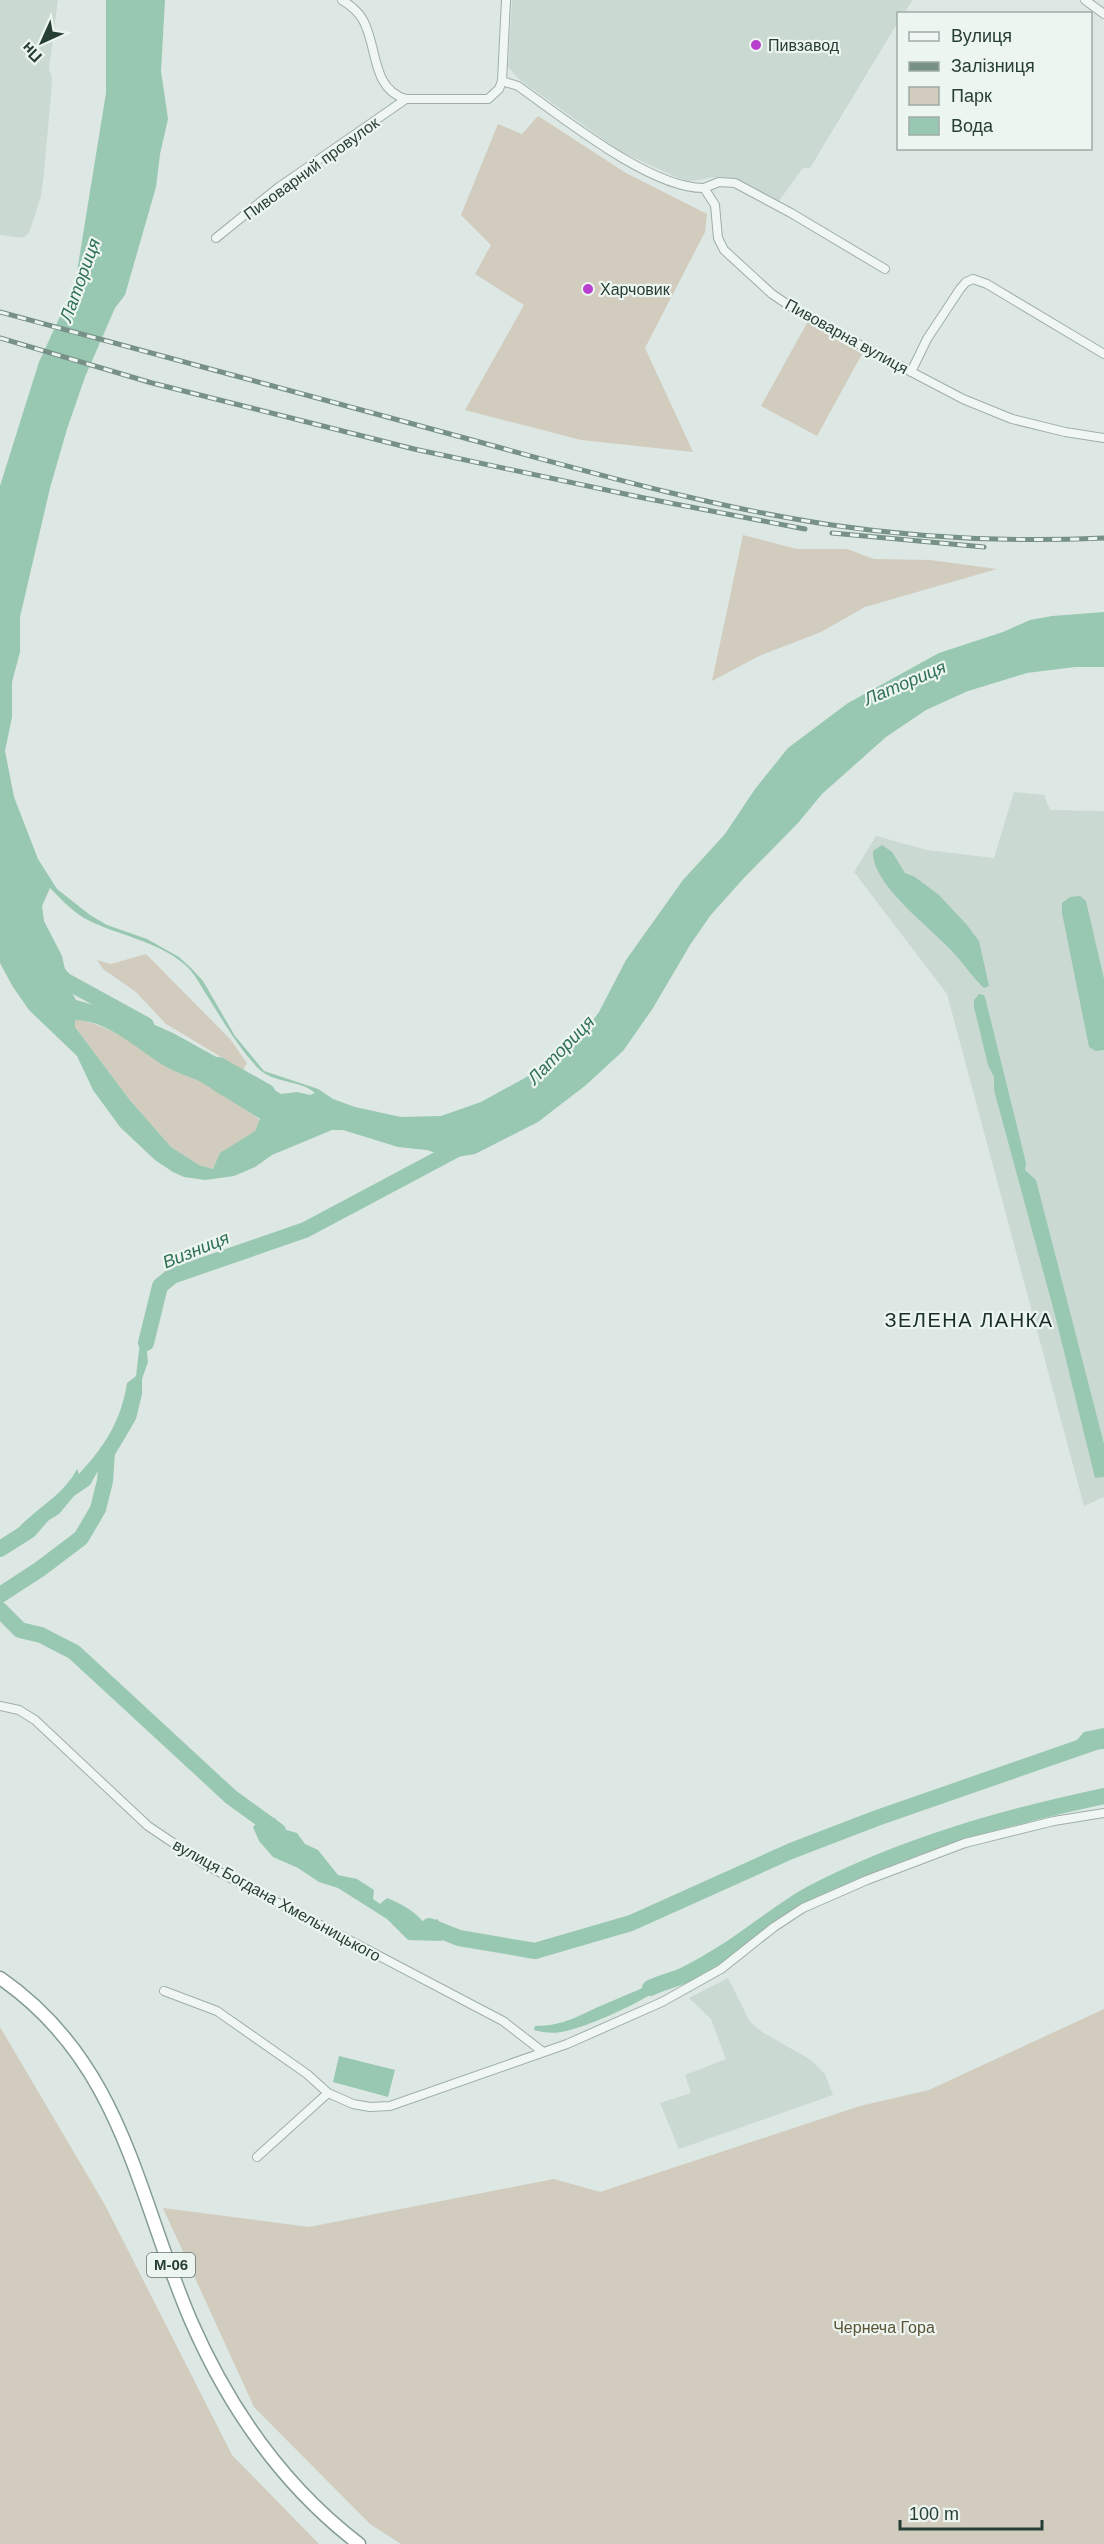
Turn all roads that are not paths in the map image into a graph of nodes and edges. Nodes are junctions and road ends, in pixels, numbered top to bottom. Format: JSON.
{"nodes":[{"id":1,"x":342,"y":0,"type":"edge"},
{"id":2,"x":506,"y":0,"type":"edge"},
{"id":3,"x":1085,"y":0,"type":"edge"},
{"id":4,"x":1104,"y":14,"type":"edge"},
{"id":5,"x":502,"y":81,"type":"junction"},
{"id":6,"x":406,"y":99,"type":"junction"},
{"id":7,"x":705,"y":188,"type":"junction"},
{"id":8,"x":216,"y":238,"type":"dead end"},
{"id":9,"x":885,"y":269,"type":"dead end"},
{"id":10,"x":1104,"y":354,"type":"edge"},
{"id":11,"x":911,"y":372,"type":"junction"},
{"id":12,"x":1104,"y":438,"type":"edge"},
{"id":13,"x":0,"y":1706,"type":"edge"},
{"id":14,"x":1104,"y":1813,"type":"edge"},
{"id":15,"x":0,"y":1978,"type":"edge"},
{"id":16,"x":164,"y":1991,"type":"dead end"},
{"id":17,"x":543,"y":2052,"type":"junction"},
{"id":18,"x":328,"y":2093,"type":"junction"},
{"id":19,"x":256,"y":2157,"type":"dead end"},
{"id":20,"x":359,"y":2544,"type":"edge"}],
"edges":[{"from":1,"to":6,"type":"street"},
{"from":2,"to":5,"type":"street"},
{"from":3,"to":4,"type":"street"},
{"from":5,"to":6,"type":"street"},
{"from":5,"to":7,"type":"street"},
{"from":6,"to":8,"type":"street","name":"Пивоварний провулок"},
{"from":7,"to":9,"type":"street"},
{"from":7,"to":11,"type":"street","name":"Пивоварна вулиця"},
{"from":10,"to":11,"type":"street"},
{"from":11,"to":12,"type":"street","name":"Пивоварна вулиця"},
{"from":13,"to":17,"type":"street","name":"вулиця Богдана Хмельницького"},
{"from":14,"to":17,"type":"street"},
{"from":15,"to":20,"type":"highway","number":"М-06"},
{"from":16,"to":18,"type":"street"},
{"from":17,"to":18,"type":"street"},
{"from":18,"to":19,"type":"street"}]}
